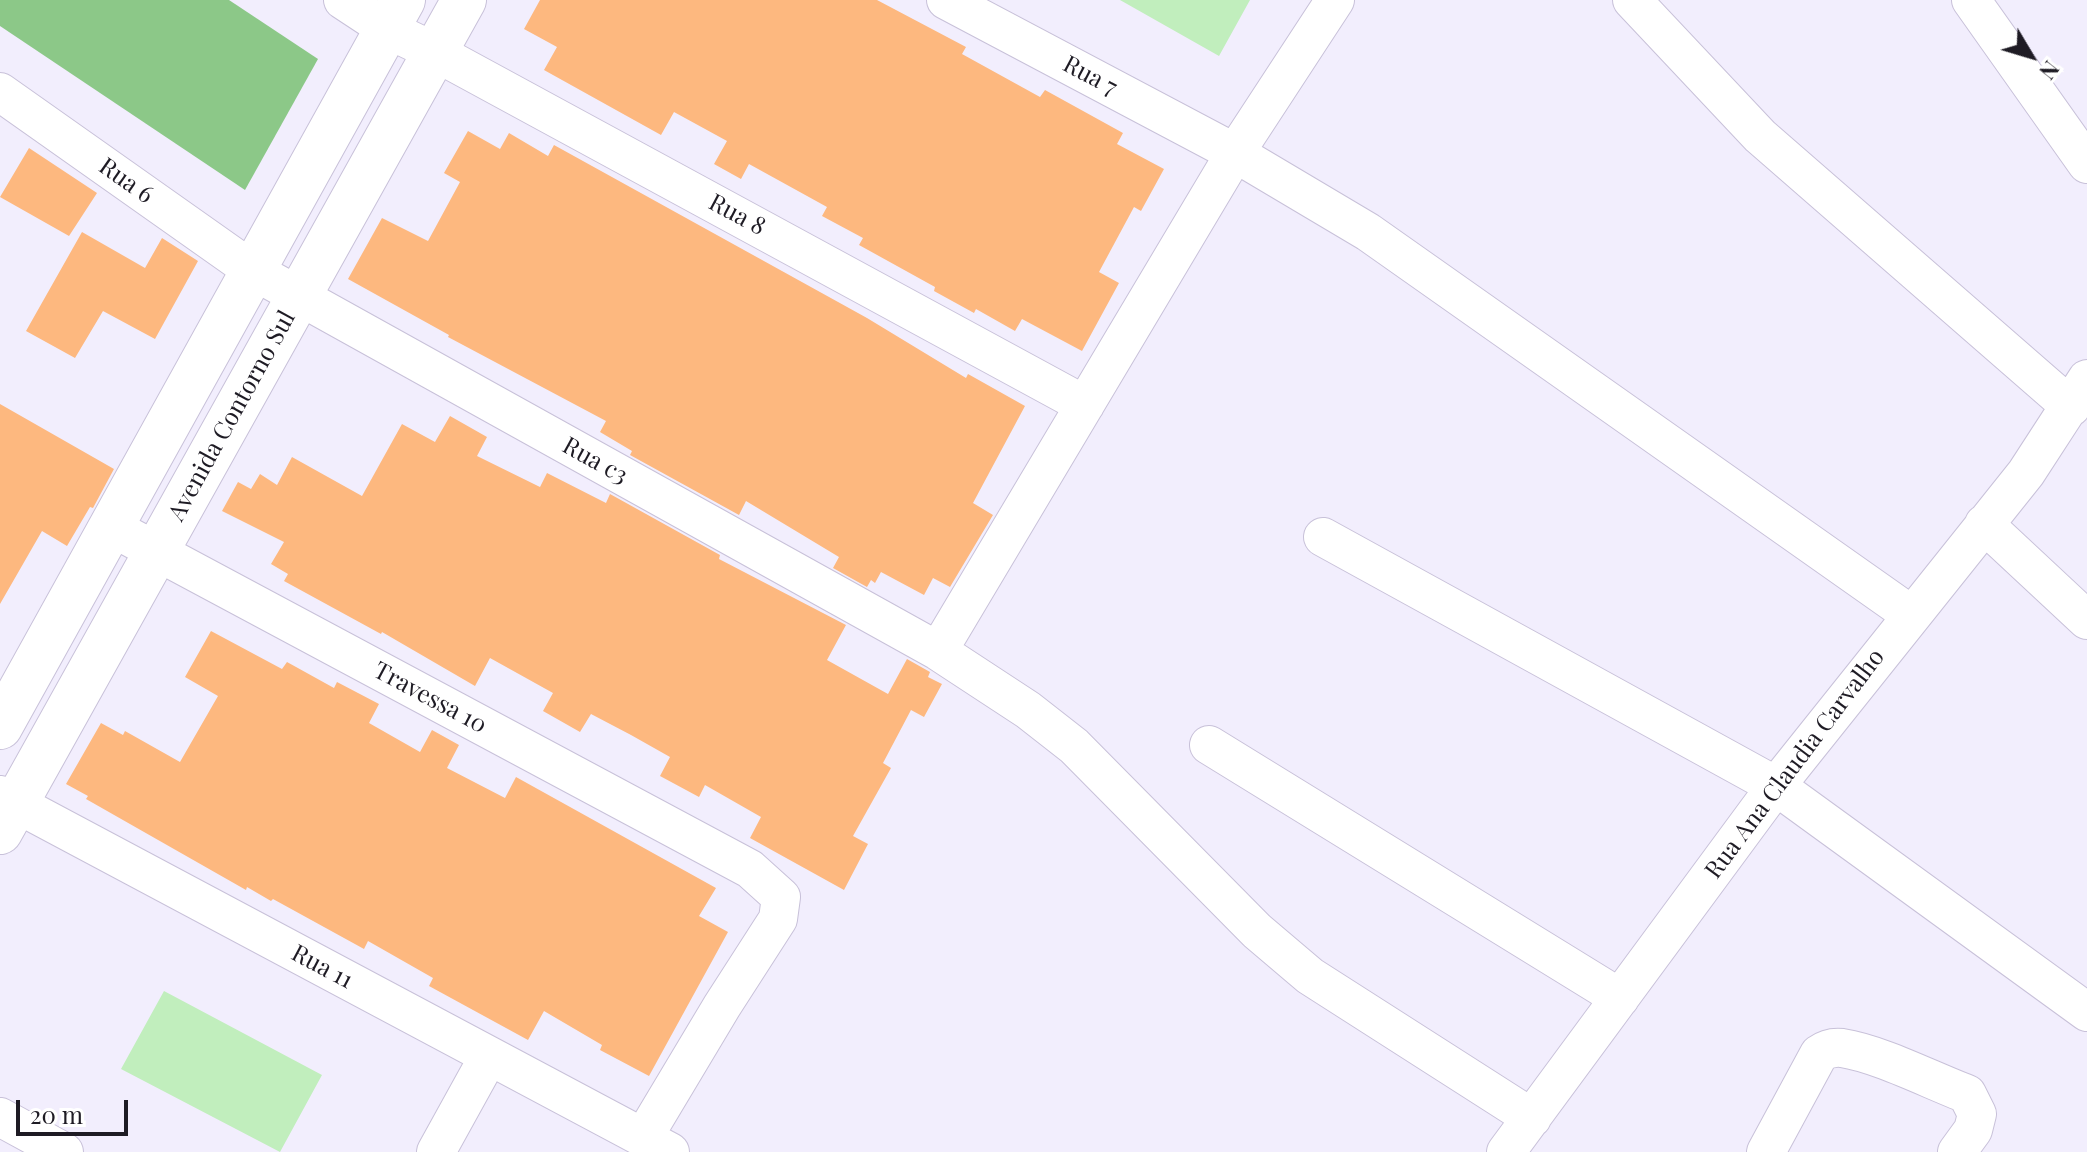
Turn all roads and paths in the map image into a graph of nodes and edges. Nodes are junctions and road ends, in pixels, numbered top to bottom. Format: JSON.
{"nodes":[{"id":1,"x":343,"y":0,"type":"edge"},
{"id":2,"x":464,"y":0,"type":"edge"},
{"id":3,"x":946,"y":0,"type":"edge"},
{"id":4,"x":1335,"y":0,"type":"edge"},
{"id":5,"x":1632,"y":0,"type":"edge"},
{"id":6,"x":1971,"y":0,"type":"edge"},
{"id":7,"x":395,"y":14,"type":"edge"},
{"id":8,"x":435,"y":52,"type":"junction"},
{"id":9,"x":0,"y":92,"type":"edge"},
{"id":10,"x":1235,"y":153,"type":"junction"},
{"id":11,"x":2087,"y":164,"type":"edge"},
{"id":12,"x":252,"y":270,"type":"junction"},
{"id":13,"x":298,"y":296,"type":"junction"},
{"id":14,"x":2079,"y":393,"type":"edge"},
{"id":15,"x":1085,"y":405,"type":"junction"},
{"id":16,"x":1984,"y":524,"type":"junction"},
{"id":17,"x":111,"y":527,"type":"junction"},
{"id":18,"x":1323,"y":537,"type":"dead end"},
{"id":19,"x":157,"y":553,"type":"junction"},
{"id":20,"x":1910,"y":614,"type":"junction"},
{"id":21,"x":2087,"y":620,"type":"edge"},
{"id":22,"x":938,"y":651,"type":"junction"},
{"id":23,"x":0,"y":727,"type":"edge"},
{"id":24,"x":1209,"y":745,"type":"dead end"},
{"id":25,"x":1776,"y":786,"type":"junction"},
{"id":26,"x":5,"y":810,"type":"edge"},
{"id":27,"x":1620,"y":998,"type":"junction"},
{"id":28,"x":2087,"y":1012,"type":"edge"},
{"id":29,"x":489,"y":1056,"type":"junction"},
{"id":30,"x":0,"y":1117,"type":"edge"},
{"id":31,"x":1532,"y":1118,"type":"junction"},
{"id":32,"x":657,"y":1145,"type":"edge"},
{"id":33,"x":64,"y":1152,"type":"edge"},
{"id":34,"x":436,"y":1152,"type":"edge"},
{"id":35,"x":1506,"y":1152,"type":"edge"},
{"id":36,"x":1766,"y":1152,"type":"edge"},
{"id":37,"x":1957,"y":1152,"type":"edge"}],
"edges":[{"from":1,"to":7,"type":"street","name":"Rua 8"},
{"from":2,"to":8,"type":"street","name":"Avenida Contorno Sul"},
{"from":3,"to":10,"type":"street","name":"Rua 7"},
{"from":4,"to":10,"type":"street"},
{"from":5,"to":14,"type":"street"},
{"from":6,"to":11,"type":"street"},
{"from":7,"to":8,"type":"street","name":"Rua 8"},
{"from":7,"to":12,"type":"street"},
{"from":8,"to":13,"type":"street","name":"Avenida Contorno Sul"},
{"from":8,"to":15,"type":"street","name":"Rua 8"},
{"from":9,"to":12,"type":"street","name":"Rua 6"},
{"from":10,"to":15,"type":"street"},
{"from":10,"to":20,"type":"street","name":"Rua 7"},
{"from":12,"to":13,"type":"street","name":"Rua c3"},
{"from":12,"to":17,"type":"street"},
{"from":13,"to":19,"type":"street","name":"Avenida Contorno Sul"},
{"from":13,"to":22,"type":"street","name":"Rua c3"},
{"from":14,"to":16,"type":"street","name":"Rua Ana Claudia Carvalho"},
{"from":15,"to":22,"type":"street"},
{"from":16,"to":20,"type":"street","name":"Rua Ana Claudia Carvalho"},
{"from":16,"to":21,"type":"street"},
{"from":17,"to":19,"type":"street","name":"Travessa 10"},
{"from":17,"to":23,"type":"street"},
{"from":18,"to":25,"type":"street"},
{"from":19,"to":26,"type":"street","name":"Avenida Contorno Sul"},
{"from":19,"to":32,"type":"street","name":"Travessa 10"},
{"from":20,"to":25,"type":"street","name":"Rua Ana Claudia Carvalho"},
{"from":22,"to":31,"type":"street","name":"Rua c3"},
{"from":24,"to":27,"type":"street"},
{"from":25,"to":27,"type":"street","name":"Rua Ana Claudia Carvalho"},
{"from":25,"to":28,"type":"street"},
{"from":26,"to":29,"type":"street","name":"Rua 11"},
{"from":27,"to":31,"type":"street","name":"Rua Ana Claudia Carvalho"},
{"from":29,"to":32,"type":"street","name":"Rua 11"},
{"from":29,"to":34,"type":"street"},
{"from":30,"to":33,"type":"street"},
{"from":31,"to":35,"type":"street","name":"Rua Ana Claudia Carvalho"},
{"from":36,"to":37,"type":"street"}]}
